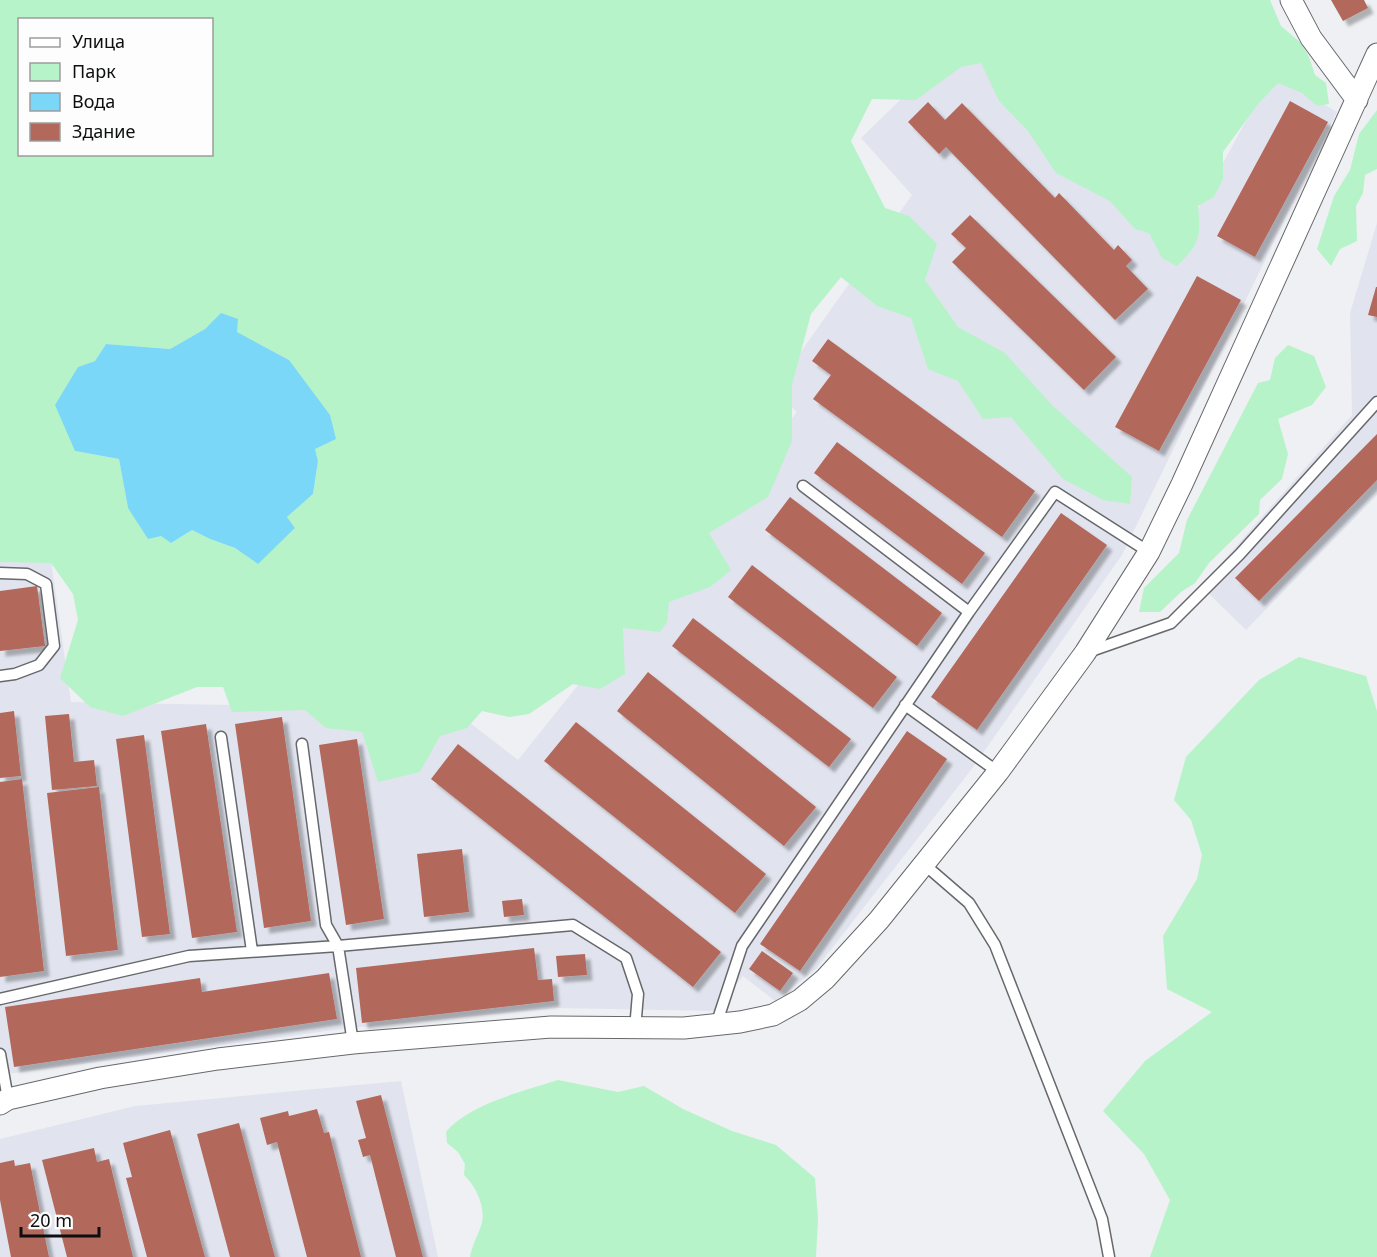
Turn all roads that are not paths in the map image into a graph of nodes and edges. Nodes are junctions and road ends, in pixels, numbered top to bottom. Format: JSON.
{"nodes":[{"id":1,"x":1291,"y":0,"type":"edge"},
{"id":2,"x":1377,"y":54,"type":"edge"},
{"id":3,"x":1357,"y":100,"type":"junction"},
{"id":4,"x":1377,"y":402,"type":"edge"},
{"id":5,"x":803,"y":486,"type":"dead end"},
{"id":6,"x":1149,"y":552,"type":"junction"},
{"id":7,"x":0,"y":573,"type":"edge"},
{"id":8,"x":969,"y":612,"type":"junction"},
{"id":9,"x":1085,"y":653,"type":"junction"},
{"id":10,"x":0,"y":676,"type":"edge"},
{"id":11,"x":905,"y":705,"type":"junction"},
{"id":12,"x":221,"y":737,"type":"dead end"},
{"id":13,"x":302,"y":744,"type":"dead end"},
{"id":14,"x":998,"y":772,"type":"junction"},
{"id":15,"x":925,"y":865,"type":"junction"},
{"id":16,"x":338,"y":946,"type":"junction"},
{"id":17,"x":252,"y":951,"type":"junction"},
{"id":18,"x":0,"y":999,"type":"edge"},
{"id":19,"x":716,"y":1025,"type":"junction"},
{"id":20,"x":635,"y":1029,"type":"junction"},
{"id":21,"x":353,"y":1043,"type":"junction"},
{"id":22,"x":0,"y":1054,"type":"edge"},
{"id":23,"x":4,"y":1102,"type":"edge"},
{"id":24,"x":1109,"y":1257,"type":"edge"}],
"edges":[{"from":1,"to":3,"type":"street"},
{"from":2,"to":3,"type":"street"},
{"from":3,"to":6,"type":"street"},
{"from":4,"to":9,"type":"lane"},
{"from":5,"to":8,"type":"lane"},
{"from":6,"to":8,"type":"lane"},
{"from":6,"to":9,"type":"street"},
{"from":7,"to":10,"type":"lane"},
{"from":8,"to":11,"type":"lane"},
{"from":9,"to":14,"type":"street"},
{"from":11,"to":14,"type":"lane"},
{"from":11,"to":19,"type":"lane"},
{"from":12,"to":17,"type":"lane"},
{"from":13,"to":16,"type":"lane"},
{"from":14,"to":15,"type":"street"},
{"from":15,"to":19,"type":"street"},
{"from":15,"to":24,"type":"lane"},
{"from":16,"to":17,"type":"lane"},
{"from":16,"to":20,"type":"lane"},
{"from":16,"to":21,"type":"lane"},
{"from":17,"to":18,"type":"lane"},
{"from":19,"to":20,"type":"street"},
{"from":20,"to":21,"type":"street"},
{"from":21,"to":23,"type":"street"},
{"from":22,"to":23,"type":"lane"}]}
